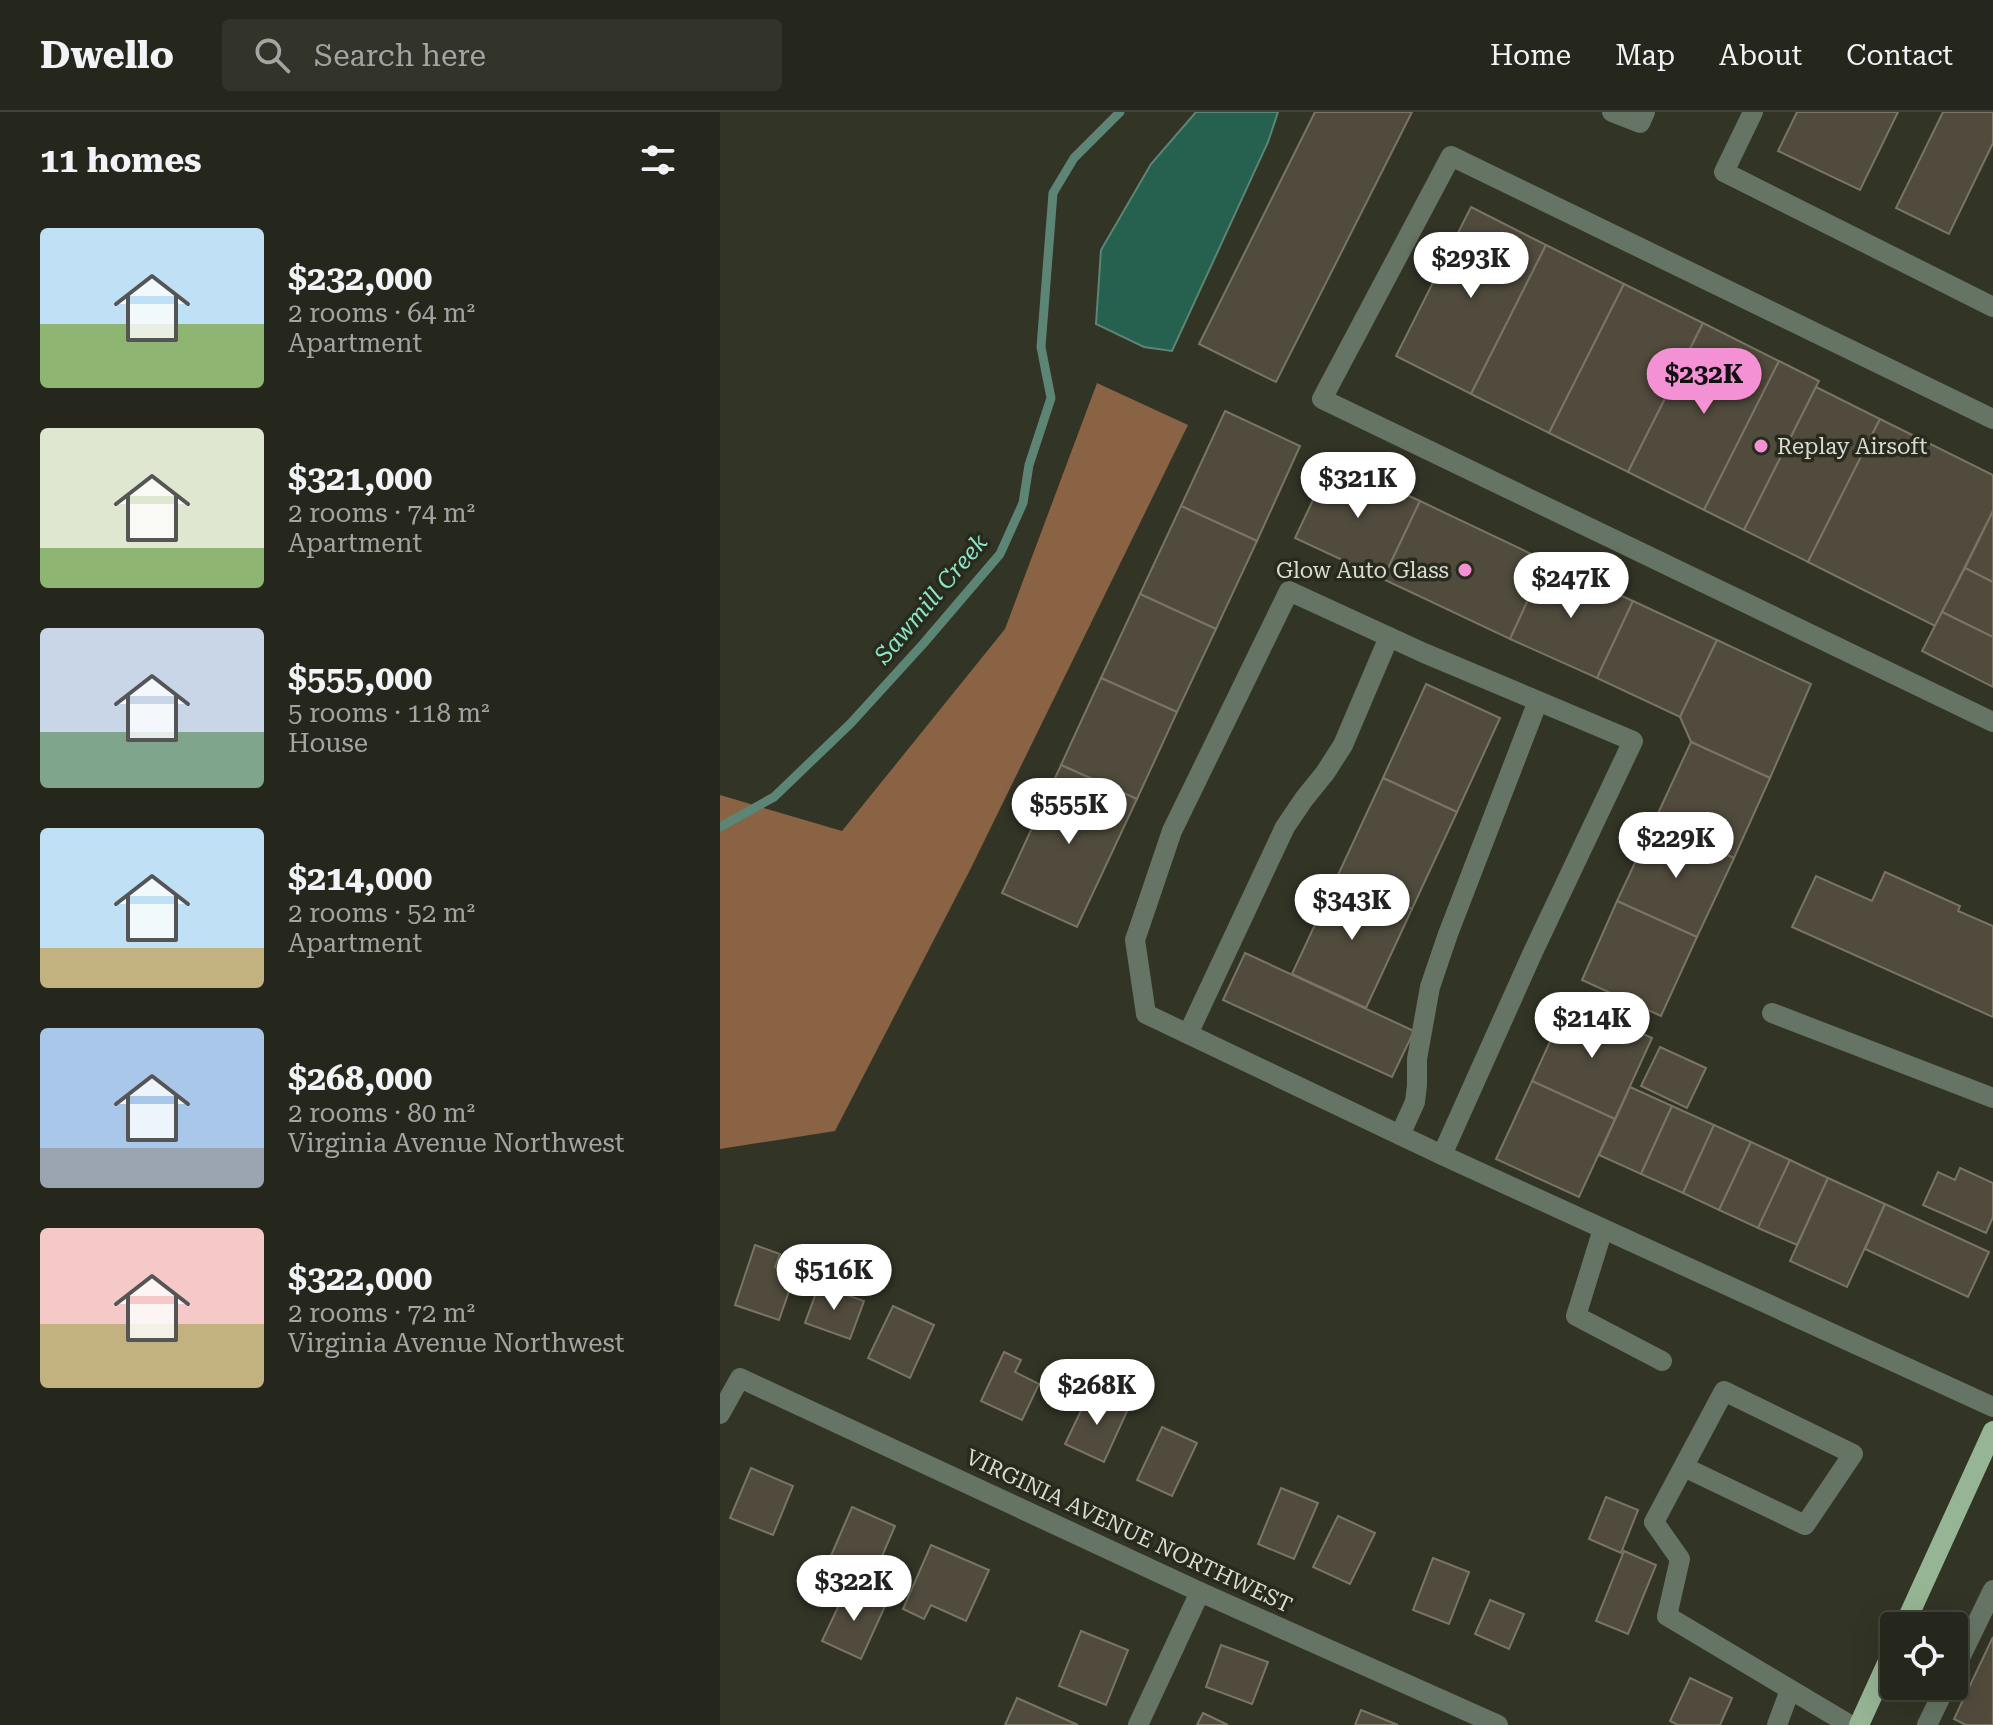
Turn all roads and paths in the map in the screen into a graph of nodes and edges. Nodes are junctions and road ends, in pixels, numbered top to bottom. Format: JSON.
{"nodes":[{"id":1,"x":1612,"y":112,"type":"edge"},
{"id":2,"x":1645,"y":112,"type":"edge"},
{"id":3,"x":1753,"y":112,"type":"edge"},
{"id":4,"x":1993,"y":307,"type":"edge"},
{"id":5,"x":1993,"y":419,"type":"edge"},
{"id":6,"x":1389,"y":637,"type":"junction"},
{"id":7,"x":1538,"y":701,"type":"junction"},
{"id":8,"x":1993,"y":722,"type":"edge"},
{"id":9,"x":1772,"y":1013,"type":"dead end"},
{"id":10,"x":1188,"y":1034,"type":"junction"},
{"id":11,"x":1993,"y":1098,"type":"edge"},
{"id":12,"x":1400,"y":1135,"type":"junction"},
{"id":13,"x":1442,"y":1155,"type":"junction"},
{"id":14,"x":1603,"y":1229,"type":"junction"},
{"id":15,"x":1662,"y":1361,"type":"dead end"},
{"id":16,"x":1993,"y":1407,"type":"edge"},
{"id":17,"x":720,"y":1414,"type":"edge"},
{"id":18,"x":1993,"y":1431,"type":"edge"},
{"id":19,"x":1684,"y":1467,"type":"junction"},
{"id":20,"x":1993,"y":1590,"type":"edge"},
{"id":21,"x":1200,"y":1592,"type":"junction"},
{"id":22,"x":1910,"y":1612,"type":"edge"},
{"id":23,"x":1968,"y":1641,"type":"edge"},
{"id":24,"x":1880,"y":1679,"type":"edge"},
{"id":25,"x":1790,"y":1690,"type":"junction"},
{"id":26,"x":1939,"y":1700,"type":"edge"},
{"id":27,"x":1138,"y":1725,"type":"edge"},
{"id":28,"x":1498,"y":1725,"type":"edge"},
{"id":29,"x":1777,"y":1725,"type":"edge"},
{"id":30,"x":1850,"y":1725,"type":"edge"},
{"id":31,"x":1859,"y":1725,"type":"edge"},
{"id":32,"x":1927,"y":1725,"type":"edge"}],
"edges":[{"from":1,"to":2,"type":"street"},
{"from":3,"to":4,"type":"street"},
{"from":5,"to":8,"type":"street"},
{"from":6,"to":7,"type":"street"},
{"from":6,"to":10,"type":"street"},
{"from":6,"to":10,"type":"street"},
{"from":7,"to":12,"type":"street"},
{"from":7,"to":13,"type":"street"},
{"from":9,"to":11,"type":"street"},
{"from":10,"to":12,"type":"street"},
{"from":12,"to":13,"type":"street"},
{"from":13,"to":14,"type":"street"},
{"from":14,"to":15,"type":"street"},
{"from":14,"to":16,"type":"street"},
{"from":17,"to":21,"type":"street","name":"VIRGINIA AVENUE NORTHWEST"},
{"from":18,"to":22,"type":"main road"},
{"from":19,"to":19,"type":"street"},
{"from":19,"to":25,"type":"street"},
{"from":20,"to":23,"type":"street"},
{"from":21,"to":27,"type":"street"},
{"from":21,"to":28,"type":"street","name":"VIRGINIA AVENUE NORTHWEST"},
{"from":24,"to":31,"type":"main road"},
{"from":25,"to":29,"type":"street"},
{"from":25,"to":30,"type":"street"},
{"from":26,"to":32,"type":"street"}]}
